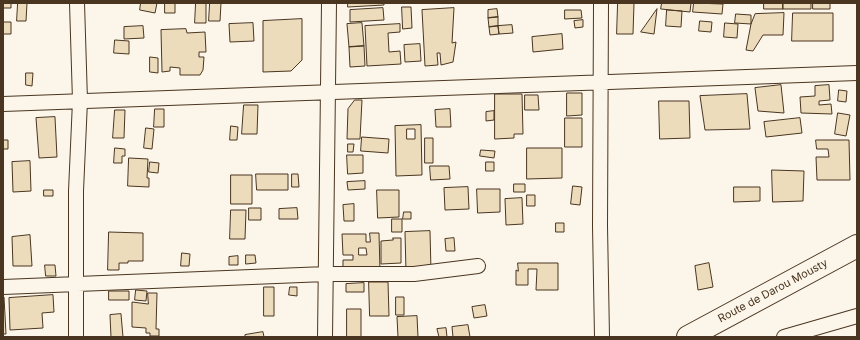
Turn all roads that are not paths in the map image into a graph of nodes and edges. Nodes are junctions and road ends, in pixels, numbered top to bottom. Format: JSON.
{"nodes":[{"id":1,"x":78,"y":3,"type":"edge"},
{"id":2,"x":329,"y":3,"type":"edge"},
{"id":3,"x":601,"y":3,"type":"edge"},
{"id":4,"x":857,"y":73,"type":"edge"},
{"id":5,"x":600,"y":82,"type":"junction"},
{"id":6,"x":328,"y":92,"type":"junction"},
{"id":7,"x":80,"y":101,"type":"junction"},
{"id":8,"x":3,"y":104,"type":"edge"},
{"id":9,"x":857,"y":246,"type":"edge"},
{"id":10,"x":478,"y":266,"type":"dead end"},
{"id":11,"x":326,"y":274,"type":"junction"},
{"id":12,"x":77,"y":284,"type":"junction"},
{"id":13,"x":3,"y":286,"type":"edge"},
{"id":14,"x":857,"y":316,"type":"edge"},
{"id":15,"x":76,"y":337,"type":"edge"},
{"id":16,"x":325,"y":337,"type":"edge"},
{"id":17,"x":602,"y":337,"type":"edge"},
{"id":18,"x":688,"y":337,"type":"edge"},
{"id":19,"x":784,"y":337,"type":"edge"}],
"edges":[{"from":1,"to":7,"type":"street"},
{"from":2,"to":6,"type":"street"},
{"from":3,"to":5,"type":"street"},
{"from":4,"to":5,"type":"street"},
{"from":5,"to":6,"type":"street"},
{"from":5,"to":17,"type":"street"},
{"from":6,"to":7,"type":"street"},
{"from":6,"to":11,"type":"street"},
{"from":7,"to":8,"type":"street"},
{"from":7,"to":12,"type":"street"},
{"from":9,"to":18,"type":"main road","name":"Route de Darou Mousty"},
{"from":10,"to":11,"type":"street"},
{"from":11,"to":12,"type":"street"},
{"from":11,"to":16,"type":"street"},
{"from":12,"to":13,"type":"street"},
{"from":12,"to":15,"type":"street"},
{"from":14,"to":19,"type":"street"}]}
